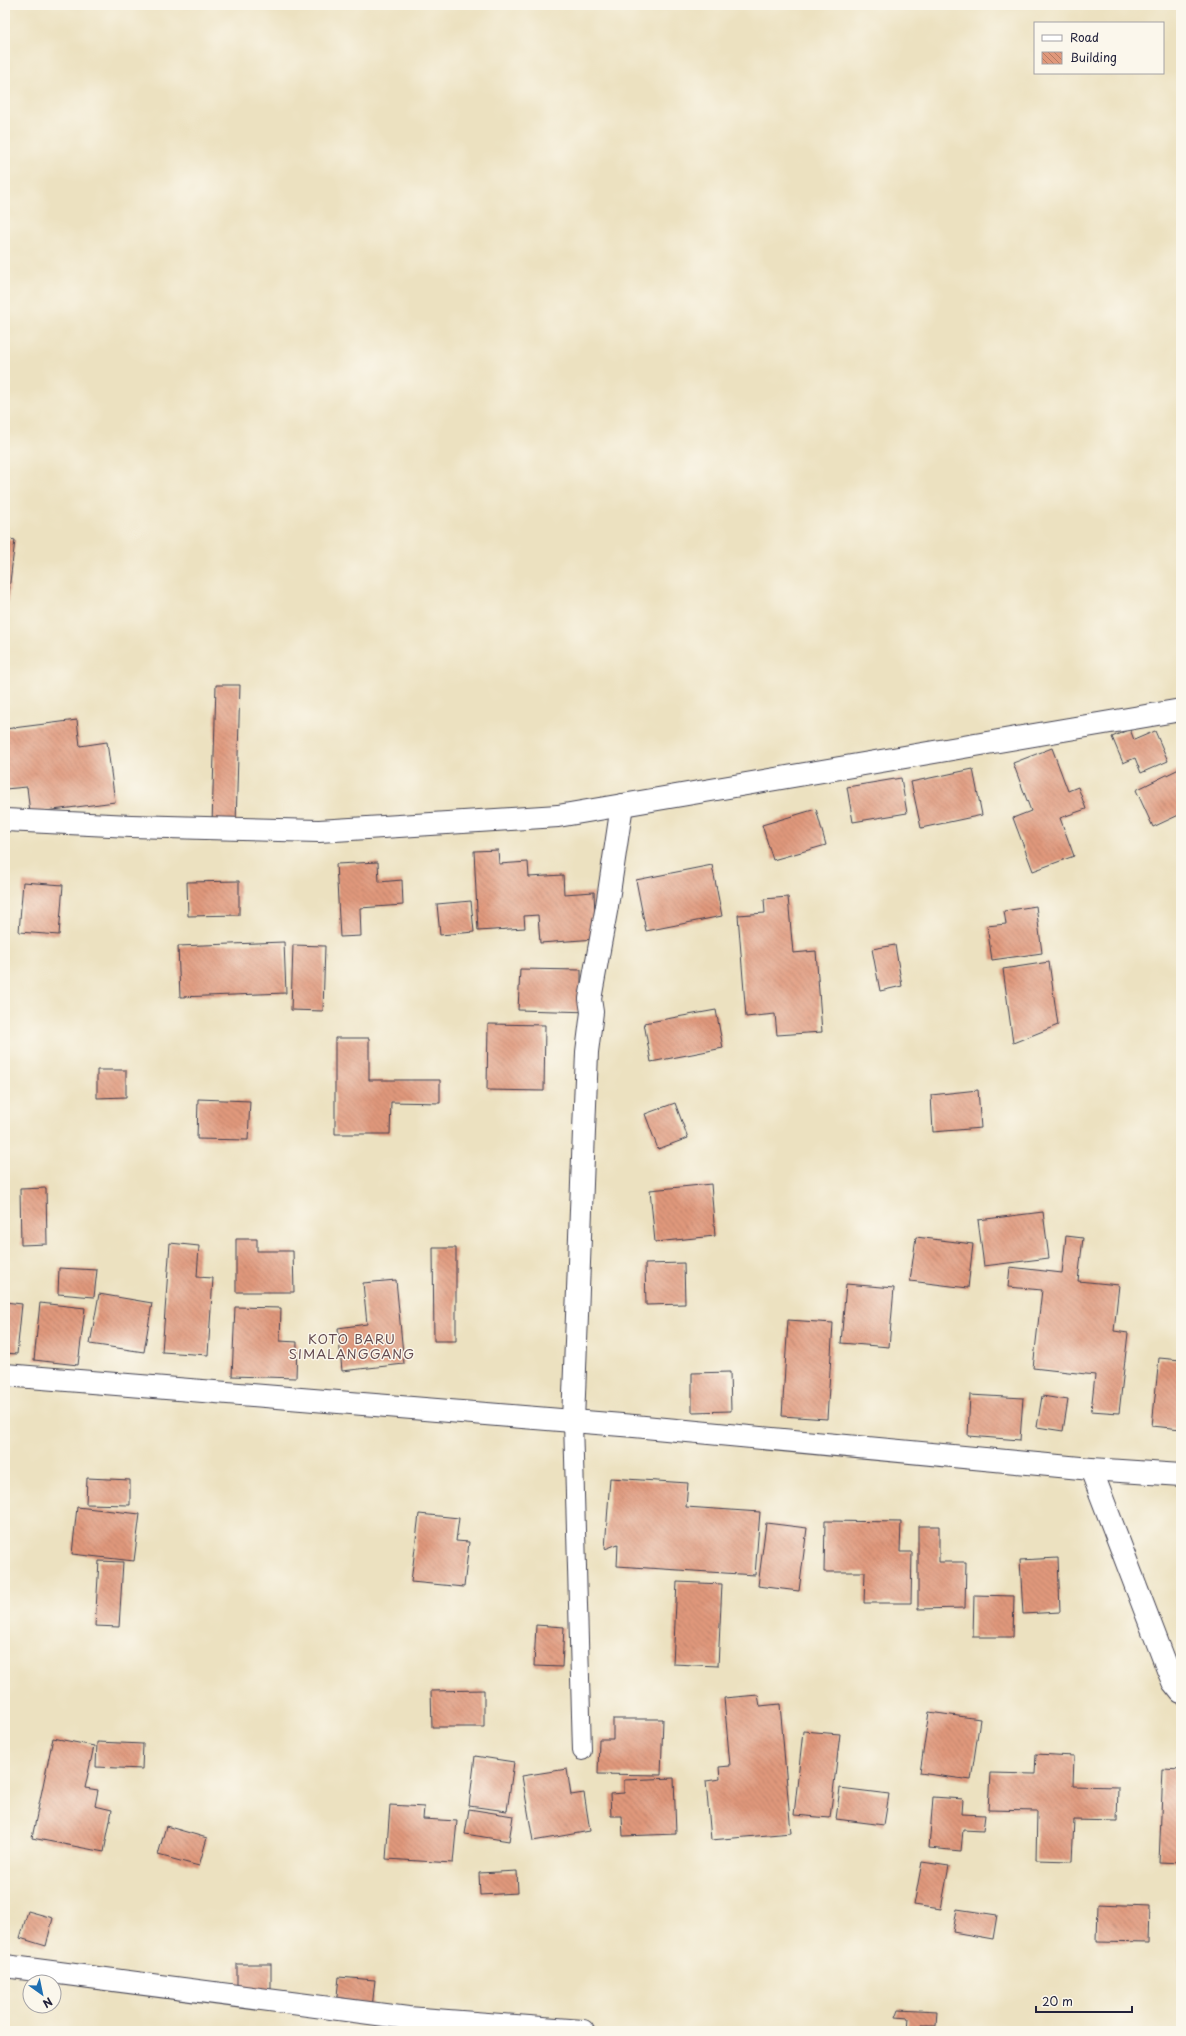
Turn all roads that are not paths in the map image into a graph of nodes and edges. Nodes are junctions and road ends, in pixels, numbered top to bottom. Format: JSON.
{"nodes":[{"id":1,"x":1181,"y":710,"type":"edge"},
{"id":2,"x":622,"y":805,"type":"junction"},
{"id":3,"x":5,"y":820,"type":"edge"},
{"id":4,"x":5,"y":1375,"type":"edge"},
{"id":5,"x":573,"y":1421,"type":"junction"},
{"id":6,"x":1091,"y":1469,"type":"junction"},
{"id":7,"x":1181,"y":1475,"type":"edge"},
{"id":8,"x":1181,"y":1692,"type":"edge"},
{"id":9,"x":582,"y":1751,"type":"dead end"},
{"id":10,"x":5,"y":1966,"type":"edge"},
{"id":11,"x":583,"y":2031,"type":"edge"}],
"edges":[{"from":1,"to":2,"type":"street"},
{"from":2,"to":3,"type":"street"},
{"from":2,"to":5,"type":"street"},
{"from":4,"to":5,"type":"street"},
{"from":5,"to":6,"type":"street"},
{"from":5,"to":9,"type":"lane"},
{"from":6,"to":7,"type":"street"},
{"from":6,"to":8,"type":"street"},
{"from":10,"to":11,"type":"street"}]}
